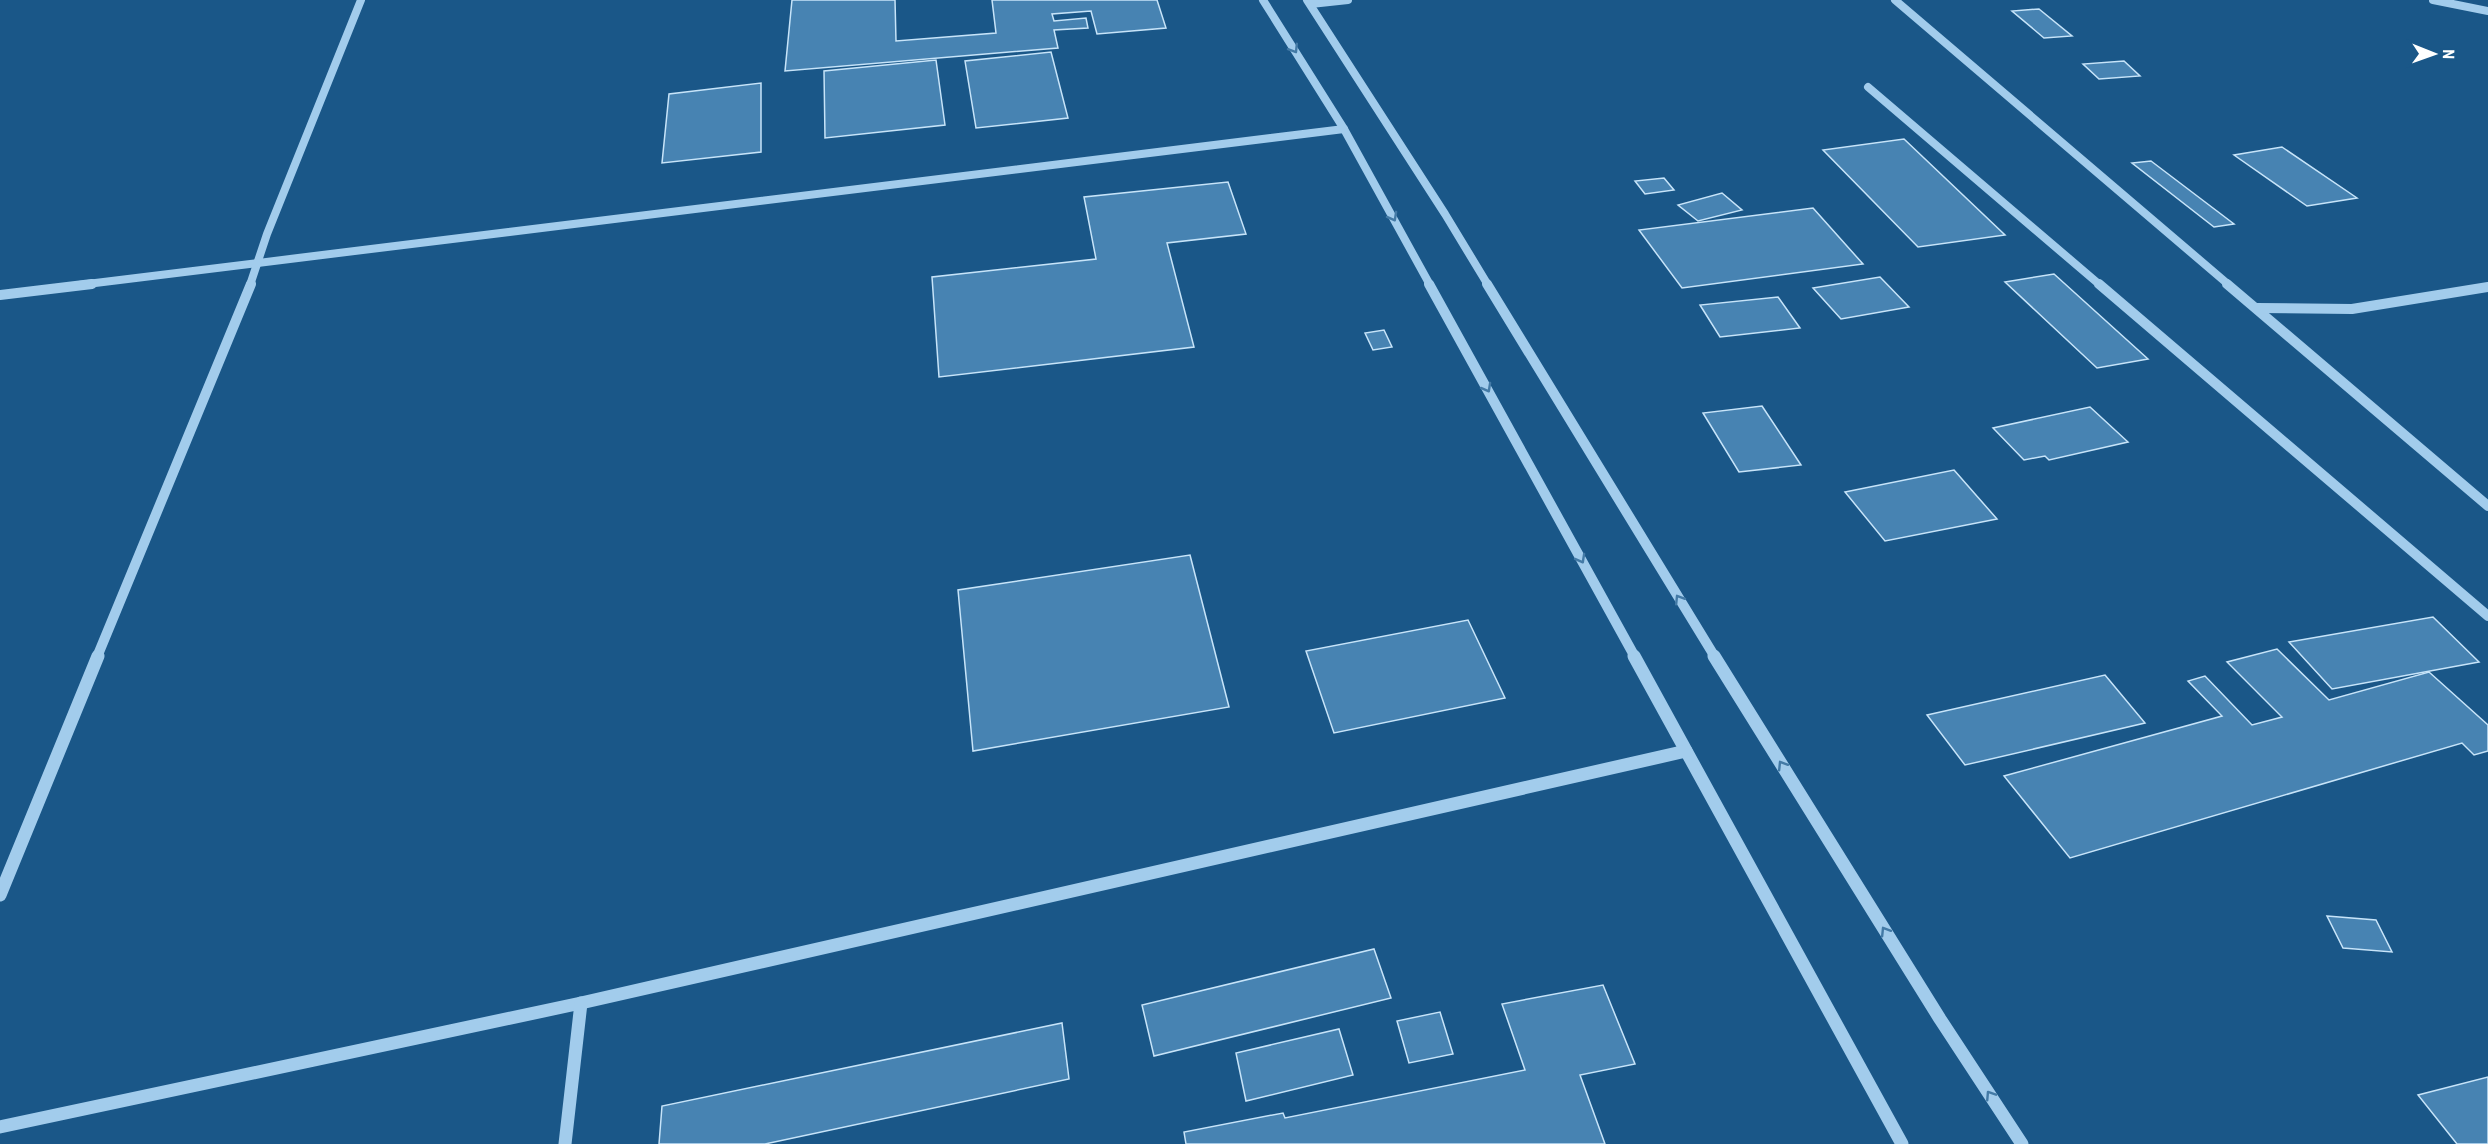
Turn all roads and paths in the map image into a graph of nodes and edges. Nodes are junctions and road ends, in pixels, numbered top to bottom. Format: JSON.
{"nodes":[{"id":1,"x":361,"y":0,"type":"edge"},
{"id":2,"x":1263,"y":0,"type":"edge"},
{"id":3,"x":1348,"y":0,"type":"edge"},
{"id":4,"x":1895,"y":0,"type":"edge"},
{"id":5,"x":2433,"y":0,"type":"edge"},
{"id":6,"x":1309,"y":2,"type":"edge"},
{"id":7,"x":2488,"y":11,"type":"edge"},
{"id":8,"x":1868,"y":87,"type":"dead end"},
{"id":9,"x":1344,"y":129,"type":"junction"},
{"id":10,"x":259,"y":263,"type":"junction"},
{"id":11,"x":2488,"y":287,"type":"edge"},
{"id":12,"x":0,"y":295,"type":"edge"},
{"id":13,"x":2257,"y":308,"type":"junction"},
{"id":14,"x":2488,"y":506,"type":"edge"},
{"id":15,"x":2488,"y":616,"type":"edge"},
{"id":16,"x":1686,"y":751,"type":"junction"},
{"id":17,"x":0,"y":895,"type":"edge"},
{"id":18,"x":581,"y":1003,"type":"junction"},
{"id":19,"x":0,"y":1127,"type":"edge"},
{"id":20,"x":566,"y":1144,"type":"edge"},
{"id":21,"x":1902,"y":1144,"type":"edge"},
{"id":22,"x":2022,"y":1144,"type":"edge"}],
"edges":[{"from":1,"to":10,"type":"street"},
{"from":2,"to":9,"type":"street","one_way":true},
{"from":3,"to":6,"type":"street"},
{"from":4,"to":13,"type":"street"},
{"from":5,"to":7,"type":"street"},
{"from":22,"to":6,"type":"street","one_way":true},
{"from":8,"to":15,"type":"street"},
{"from":9,"to":10,"type":"street"},
{"from":9,"to":16,"type":"street","one_way":true},
{"from":10,"to":12,"type":"street"},
{"from":10,"to":17,"type":"street"},
{"from":11,"to":13,"type":"street"},
{"from":13,"to":14,"type":"street"},
{"from":16,"to":18,"type":"street"},
{"from":16,"to":21,"type":"street"},
{"from":18,"to":19,"type":"street"},
{"from":18,"to":20,"type":"street"}]}
